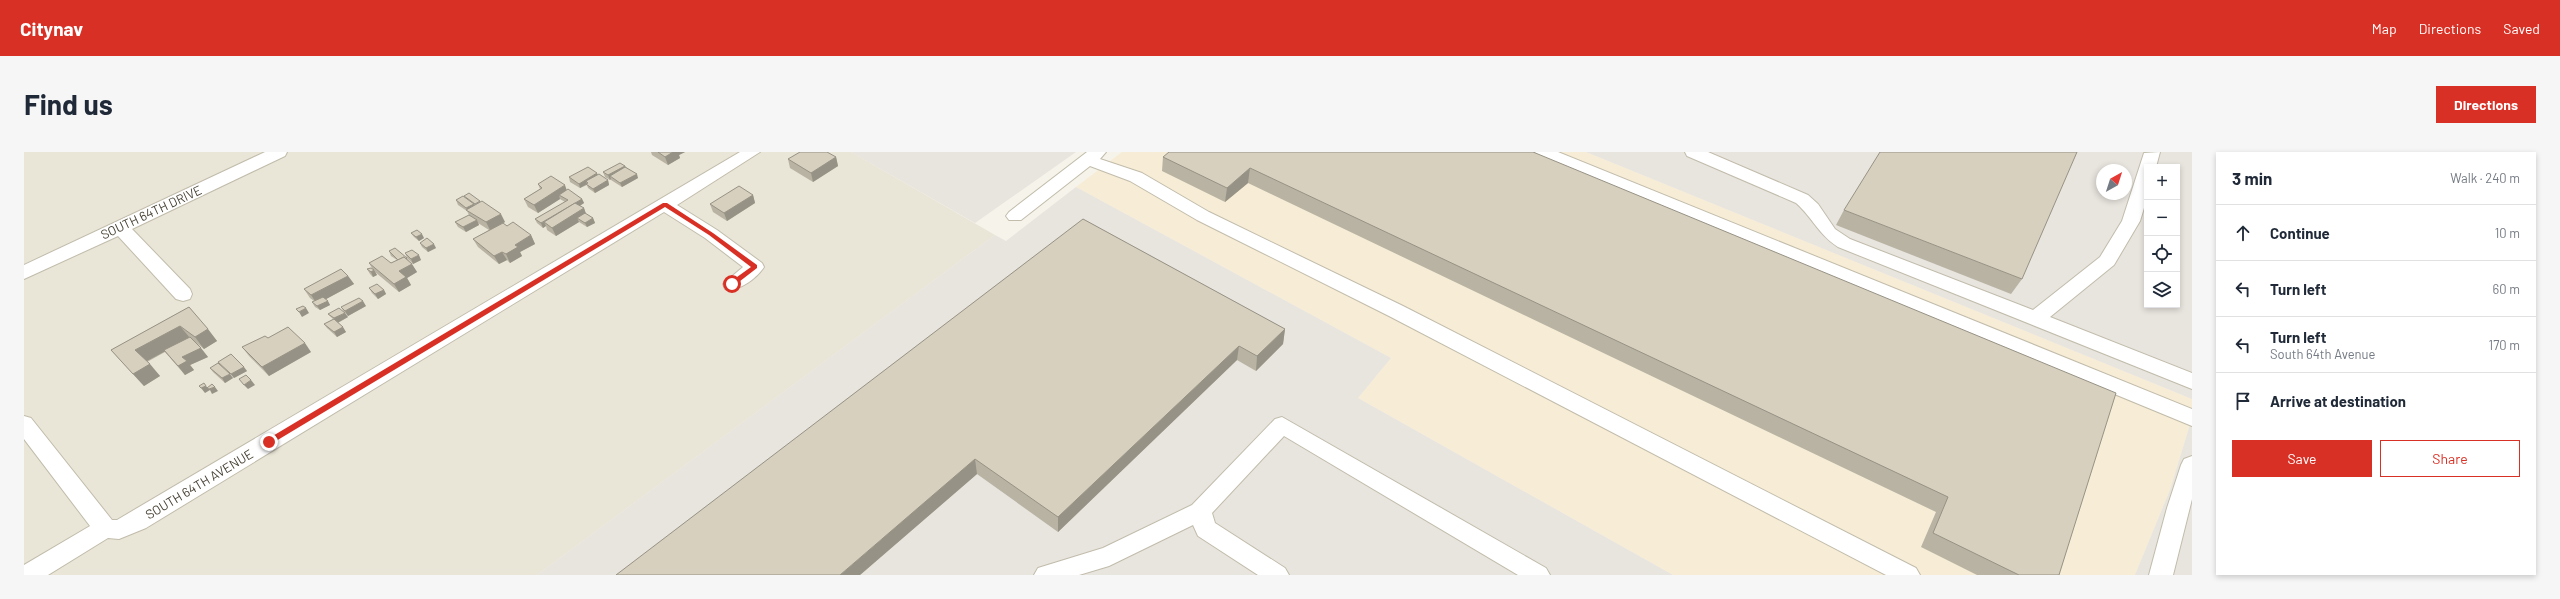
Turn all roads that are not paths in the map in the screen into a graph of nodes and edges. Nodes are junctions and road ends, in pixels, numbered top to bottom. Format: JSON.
{"nodes":[{"id":1,"x":279,"y":152,"type":"edge"},
{"id":2,"x":752,"y":152,"type":"edge"},
{"id":3,"x":1543,"y":152,"type":"edge"},
{"id":4,"x":1693,"y":152,"type":"edge"},
{"id":5,"x":2152,"y":152,"type":"edge"},
{"id":6,"x":1093,"y":156,"type":"edge"},
{"id":7,"x":2149,"y":164,"type":"edge"},
{"id":8,"x":2144,"y":180,"type":"edge"},
{"id":9,"x":665,"y":205,"type":"junction"},
{"id":10,"x":1015,"y":216,"type":"dead end"},
{"id":11,"x":120,"y":227,"type":"junction"},
{"id":12,"x":24,"y":273,"type":"edge"},
{"id":13,"x":732,"y":284,"type":"dead end"},
{"id":14,"x":183,"y":294,"type":"dead end"},
{"id":15,"x":2035,"y":319,"type":"junction"},
{"id":16,"x":2192,"y":381,"type":"edge"},
{"id":17,"x":2192,"y":418,"type":"edge"},
{"id":18,"x":24,"y":424,"type":"edge"},
{"id":19,"x":2192,"y":465,"type":"edge"},
{"id":20,"x":1200,"y":511,"type":"junction"},
{"id":21,"x":112,"y":529,"type":"junction"},
{"id":22,"x":28,"y":575,"type":"edge"},
{"id":23,"x":1046,"y":575,"type":"edge"},
{"id":24,"x":1277,"y":575,"type":"edge"},
{"id":25,"x":1538,"y":575,"type":"edge"},
{"id":26,"x":1908,"y":575,"type":"edge"},
{"id":27,"x":2161,"y":575,"type":"edge"}],
"edges":[{"from":1,"to":11,"type":"street","name":"SOUTH 64TH DRIVE"},
{"from":2,"to":9,"type":"street","name":"SOUTH 64TH AVENUE"},
{"from":3,"to":17,"type":"street"},
{"from":4,"to":15,"type":"street"},
{"from":5,"to":7,"type":"street"},
{"from":6,"to":10,"type":"street"},
{"from":6,"to":26,"type":"street"},
{"from":8,"to":15,"type":"street"},
{"from":9,"to":13,"type":"street"},
{"from":9,"to":21,"type":"street","name":"SOUTH 64TH AVENUE"},
{"from":11,"to":12,"type":"street","name":"SOUTH 64TH DRIVE"},
{"from":11,"to":14,"type":"street"},
{"from":15,"to":16,"type":"street"},
{"from":18,"to":21,"type":"street"},
{"from":19,"to":27,"type":"street"},
{"from":20,"to":23,"type":"street"},
{"from":20,"to":24,"type":"street"},
{"from":20,"to":25,"type":"street"},
{"from":21,"to":22,"type":"street","name":"SOUTH 64TH AVENUE"}]}
